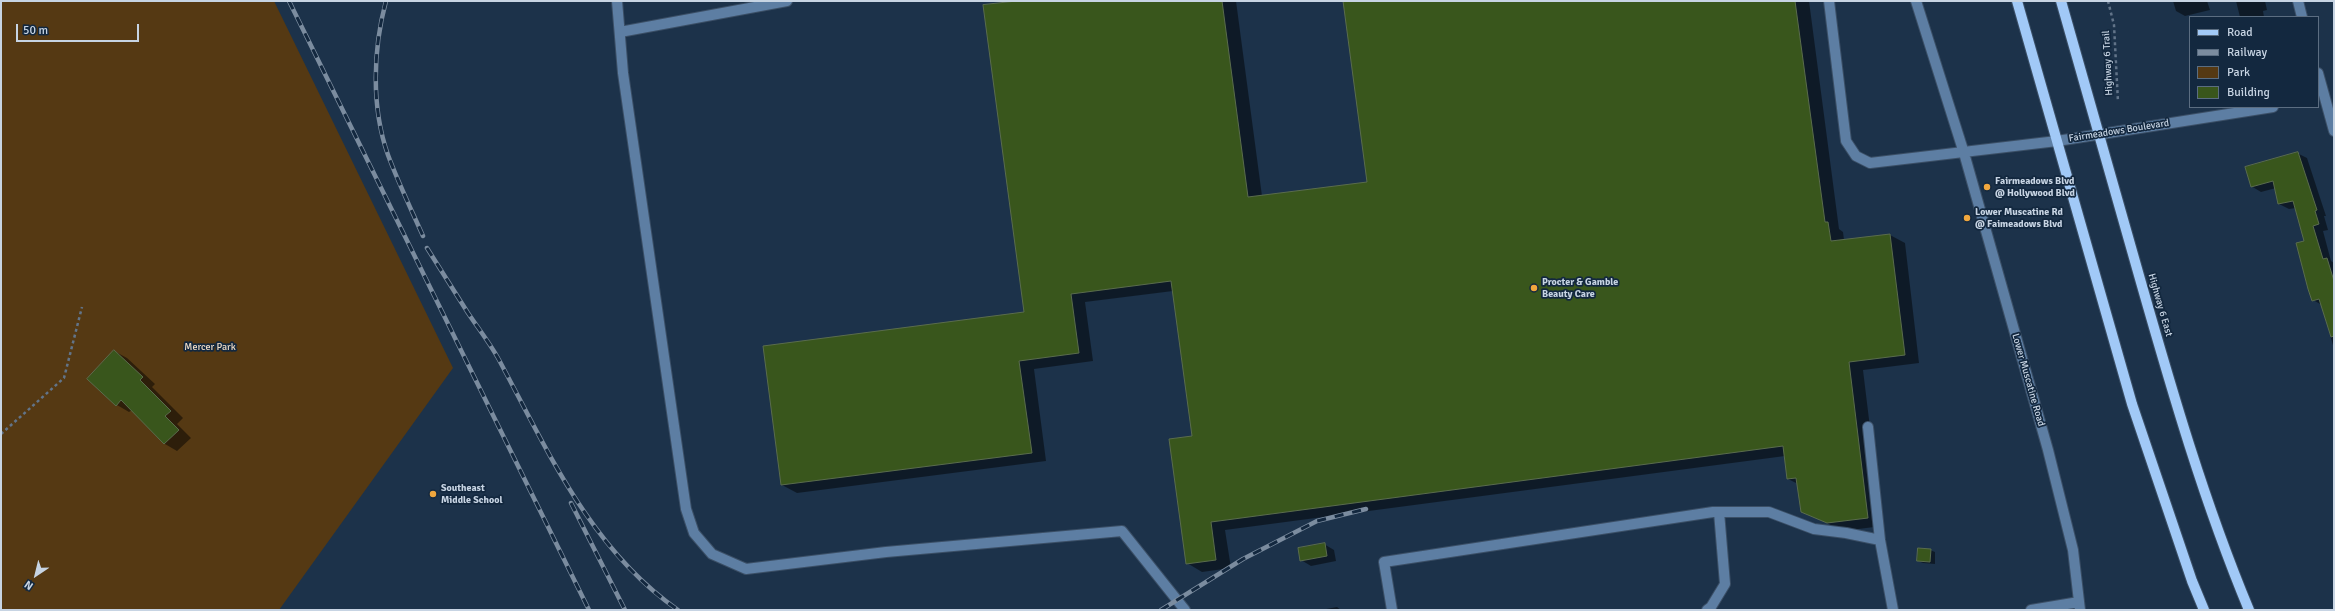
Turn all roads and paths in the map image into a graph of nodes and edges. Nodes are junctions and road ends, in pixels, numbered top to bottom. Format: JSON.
{"nodes":[{"id":1,"x":617,"y":1,"type":"edge"},
{"id":2,"x":787,"y":1,"type":"edge"},
{"id":3,"x":1830,"y":1,"type":"edge"},
{"id":4,"x":1916,"y":1,"type":"edge"},
{"id":5,"x":2017,"y":1,"type":"edge"},
{"id":6,"x":2061,"y":1,"type":"edge"},
{"id":7,"x":2108,"y":1,"type":"edge"},
{"id":8,"x":2298,"y":1,"type":"edge"},
{"id":9,"x":2302,"y":16,"type":"edge"},
{"id":10,"x":620,"y":32,"type":"junction"},
{"id":11,"x":2319,"y":76,"type":"edge"},
{"id":12,"x":2326,"y":99,"type":"edge"},
{"id":13,"x":2118,"y":102,"type":"dead end"},
{"id":14,"x":2268,"y":108,"type":"edge"},
{"id":15,"x":2334,"y":131,"type":"edge"},
{"id":16,"x":2099,"y":134,"type":"junction"},
{"id":17,"x":2057,"y":141,"type":"junction"},
{"id":18,"x":1964,"y":153,"type":"junction"},
{"id":19,"x":82,"y":307,"type":"dead end"},
{"id":20,"x":1868,"y":426,"type":"dead end"},
{"id":21,"x":1,"y":434,"type":"edge"},
{"id":22,"x":1719,"y":512,"type":"junction"},
{"id":23,"x":1880,"y":540,"type":"junction"},
{"id":24,"x":2080,"y":606,"type":"edge"},
{"id":25,"x":1183,"y":609,"type":"edge"},
{"id":26,"x":1392,"y":610,"type":"edge"},
{"id":27,"x":1707,"y":610,"type":"edge"},
{"id":28,"x":1893,"y":610,"type":"edge"},
{"id":29,"x":2031,"y":610,"type":"edge"},
{"id":30,"x":2204,"y":610,"type":"edge"},
{"id":31,"x":2250,"y":610,"type":"edge"}],
"edges":[{"from":1,"to":10,"type":"street"},
{"from":2,"to":10,"type":"street"},
{"from":3,"to":18,"type":"street","name":"Fairmeadows Boulevard"},
{"from":4,"to":18,"type":"street","name":"Lower Muscatine Road"},
{"from":5,"to":17,"type":"main road"},
{"from":6,"to":16,"type":"main road","name":"Highway 6 East"},
{"from":7,"to":13,"type":"path","name":"Highway 6 Trail"},
{"from":8,"to":9,"type":"street"},
{"from":10,"to":25,"type":"street"},
{"from":11,"to":12,"type":"street"},
{"from":12,"to":15,"type":"street"},
{"from":14,"to":16,"type":"street","name":"Fairmeadows Boulevard"},
{"from":16,"to":17,"type":"street","name":"Fairmeadows Boulevard"},
{"from":16,"to":31,"type":"main road","name":"Highway 6 East"},
{"from":17,"to":18,"type":"street","name":"Fairmeadows Boulevard"},
{"from":17,"to":30,"type":"main road"},
{"from":18,"to":24,"type":"street","name":"Lower Muscatine Road"},
{"from":19,"to":21,"type":"path"},
{"from":20,"to":23,"type":"street"},
{"from":22,"to":23,"type":"street"},
{"from":22,"to":26,"type":"street"},
{"from":22,"to":27,"type":"street"},
{"from":23,"to":28,"type":"street"},
{"from":24,"to":29,"type":"street"}]}
